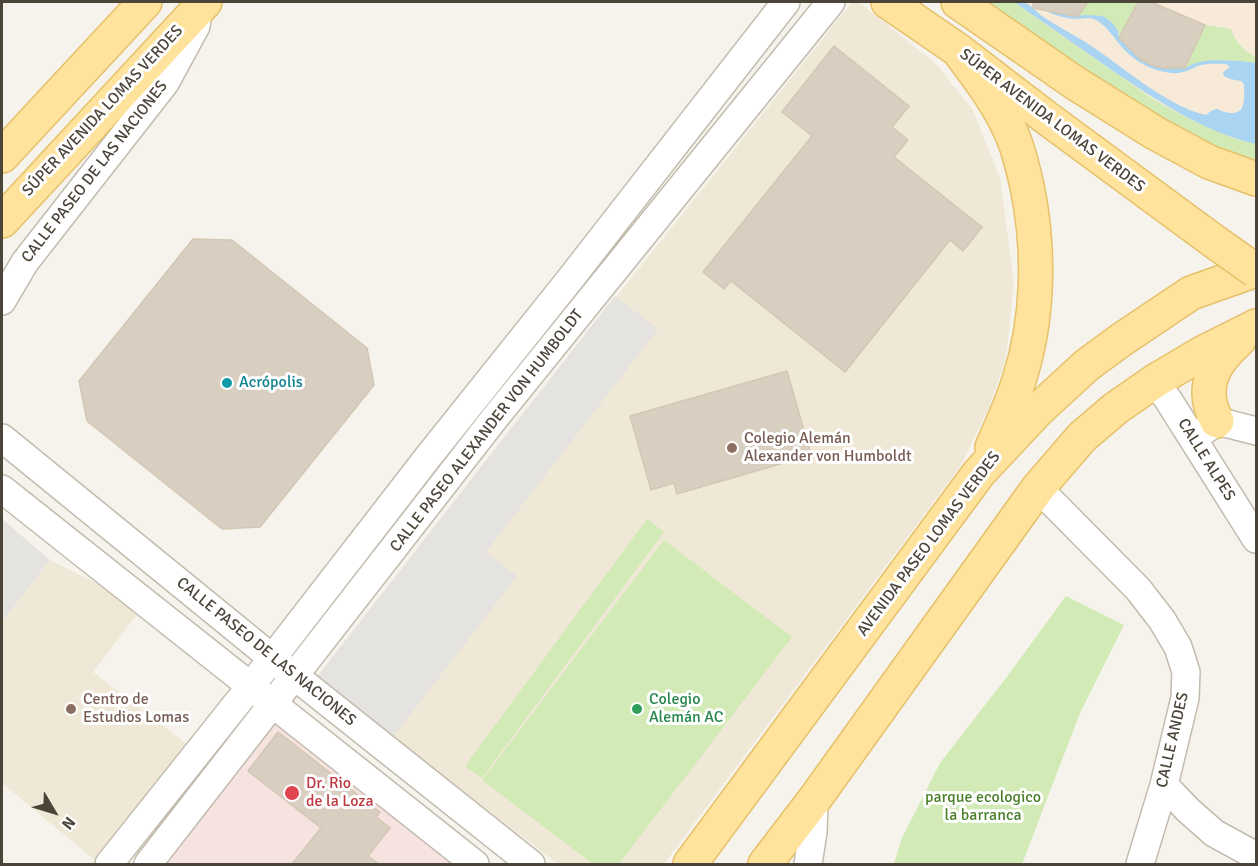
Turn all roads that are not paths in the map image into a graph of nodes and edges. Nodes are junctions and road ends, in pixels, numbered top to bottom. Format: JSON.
{"nodes":[{"id":1,"x":145,"y":2,"type":"edge"},
{"id":2,"x":786,"y":2,"type":"edge"},
{"id":3,"x":831,"y":2,"type":"edge"},
{"id":4,"x":888,"y":2,"type":"edge"},
{"id":5,"x":958,"y":2,"type":"edge"},
{"id":6,"x":201,"y":5,"type":"edge"},
{"id":7,"x":762,"y":33,"type":"junction"},
{"id":8,"x":958,"y":50,"type":"junction"},
{"id":9,"x":790,"y":54,"type":"junction"},
{"id":10,"x":2,"y":156,"type":"edge"},
{"id":11,"x":1257,"y":179,"type":"edge"},
{"id":12,"x":2,"y":221,"type":"edge"},
{"id":13,"x":1257,"y":270,"type":"edge"},
{"id":14,"x":2,"y":301,"type":"edge"},
{"id":15,"x":1255,"y":326,"type":"edge"},
{"id":16,"x":1155,"y":381,"type":"junction"},
{"id":17,"x":1205,"y":430,"type":"junction"},
{"id":18,"x":1257,"y":430,"type":"edge"},
{"id":19,"x":2,"y":438,"type":"edge"},
{"id":20,"x":428,"y":457,"type":"junction"},
{"id":21,"x":454,"y":472,"type":"junction"},
{"id":22,"x":979,"y":473,"type":"junction"},
{"id":23,"x":1038,"y":488,"type":"junction"},
{"id":24,"x":2,"y":489,"type":"edge"},
{"id":25,"x":1257,"y":539,"type":"edge"},
{"id":26,"x":191,"y":592,"type":"junction"},
{"id":27,"x":168,"y":621,"type":"junction"},
{"id":28,"x":272,"y":658,"type":"junction"},
{"id":29,"x":295,"y":676,"type":"junction"},
{"id":30,"x":250,"y":687,"type":"junction"},
{"id":31,"x":273,"y":704,"type":"junction"},
{"id":32,"x":1164,"y":785,"type":"junction"},
{"id":33,"x":814,"y":800,"type":"junction"},
{"id":34,"x":1150,"y":831,"type":"junction"},
{"id":35,"x":1214,"y":833,"type":"junction"},
{"id":36,"x":1257,"y":856,"type":"edge"},
{"id":37,"x":110,"y":864,"type":"edge"},
{"id":38,"x":148,"y":864,"type":"edge"},
{"id":39,"x":475,"y":864,"type":"edge"},
{"id":40,"x":531,"y":864,"type":"edge"},
{"id":41,"x":690,"y":864,"type":"edge"},
{"id":42,"x":765,"y":864,"type":"edge"},
{"id":43,"x":808,"y":864,"type":"edge"},
{"id":44,"x":1140,"y":864,"type":"edge"}],
"edges":[{"from":1,"to":10,"type":"main road"},
{"from":2,"to":7,"type":"street","name":"CALLE PASEO ALEXANDER VON HUMBOLDT"},
{"from":3,"to":9,"type":"street","name":"CALLE PASEO ALEXANDER VON HUMBOLDT"},
{"from":4,"to":8,"type":"main road","name":"SÚPER AVENIDA LOMAS VERDES"},
{"from":5,"to":11,"type":"main road"},
{"from":6,"to":12,"type":"main road","name":"SÚPER AVENIDA LOMAS VERDES"},
{"from":6,"to":14,"type":"street","name":"CALLE PASEO DE LAS NACIONES"},
{"from":7,"to":9,"type":"street"},
{"from":7,"to":20,"type":"street","name":"CALLE PASEO ALEXANDER VON HUMBOLDT"},
{"from":8,"to":13,"type":"main road","name":"SÚPER AVENIDA LOMAS VERDES","bridge":true},
{"from":8,"to":22,"type":"main road"},
{"from":9,"to":21,"type":"street","name":"CALLE PASEO ALEXANDER VON HUMBOLDT"},
{"from":13,"to":22,"type":"main road","name":"AVENIDA PASEO LOMAS VERDES"},
{"from":15,"to":16,"type":"main road"},
{"from":15,"to":17,"type":"main road"},
{"from":16,"to":17,"type":"street","name":"CALLE ALPES"},
{"from":16,"to":23,"type":"main road"},
{"from":17,"to":18,"type":"street"},
{"from":17,"to":25,"type":"street","name":"CALLE ALPES"},
{"from":19,"to":26,"type":"street","name":"CALLE PASEO DE LAS NACIONES"},
{"from":20,"to":21,"type":"street"},
{"from":20,"to":28,"type":"street","name":"CALLE PASEO ALEXANDER VON HUMBOLDT"},
{"from":21,"to":29,"type":"street","name":"CALLE PASEO ALEXANDER VON HUMBOLDT"},
{"from":22,"to":41,"type":"main road","name":"AVENIDA PASEO LOMAS VERDES"},
{"from":23,"to":32,"type":"street","name":"CALLE ANDES"},
{"from":23,"to":33,"type":"main road"},
{"from":24,"to":27,"type":"street"},
{"from":26,"to":27,"type":"street"},
{"from":26,"to":28,"type":"street","name":"CALLE PASEO DE LAS NACIONES"},
{"from":27,"to":30,"type":"street"},
{"from":28,"to":29,"type":"street","name":"CALLE PASEO DE LAS NACIONES"},
{"from":28,"to":30,"type":"street","name":"CALLE PASEO ALEXANDER VON HUMBOLDT"},
{"from":29,"to":31,"type":"street","name":"CALLE PASEO ALEXANDER VON HUMBOLDT"},
{"from":29,"to":40,"type":"street","name":"CALLE PASEO DE LAS NACIONES"},
{"from":30,"to":31,"type":"street"},
{"from":30,"to":37,"type":"street","name":"CALLE PASEO ALEXANDER VON HUMBOLDT"},
{"from":31,"to":38,"type":"street","name":"CALLE PASEO ALEXANDER VON HUMBOLDT"},
{"from":31,"to":39,"type":"street"},
{"from":32,"to":34,"type":"street","name":"CALLE ANDES"},
{"from":32,"to":35,"type":"street"},
{"from":33,"to":42,"type":"main road"},
{"from":33,"to":43,"type":"street"},
{"from":34,"to":35,"type":"street"},
{"from":34,"to":44,"type":"street","name":"CALLE ANDES"},
{"from":35,"to":36,"type":"street"}]}
